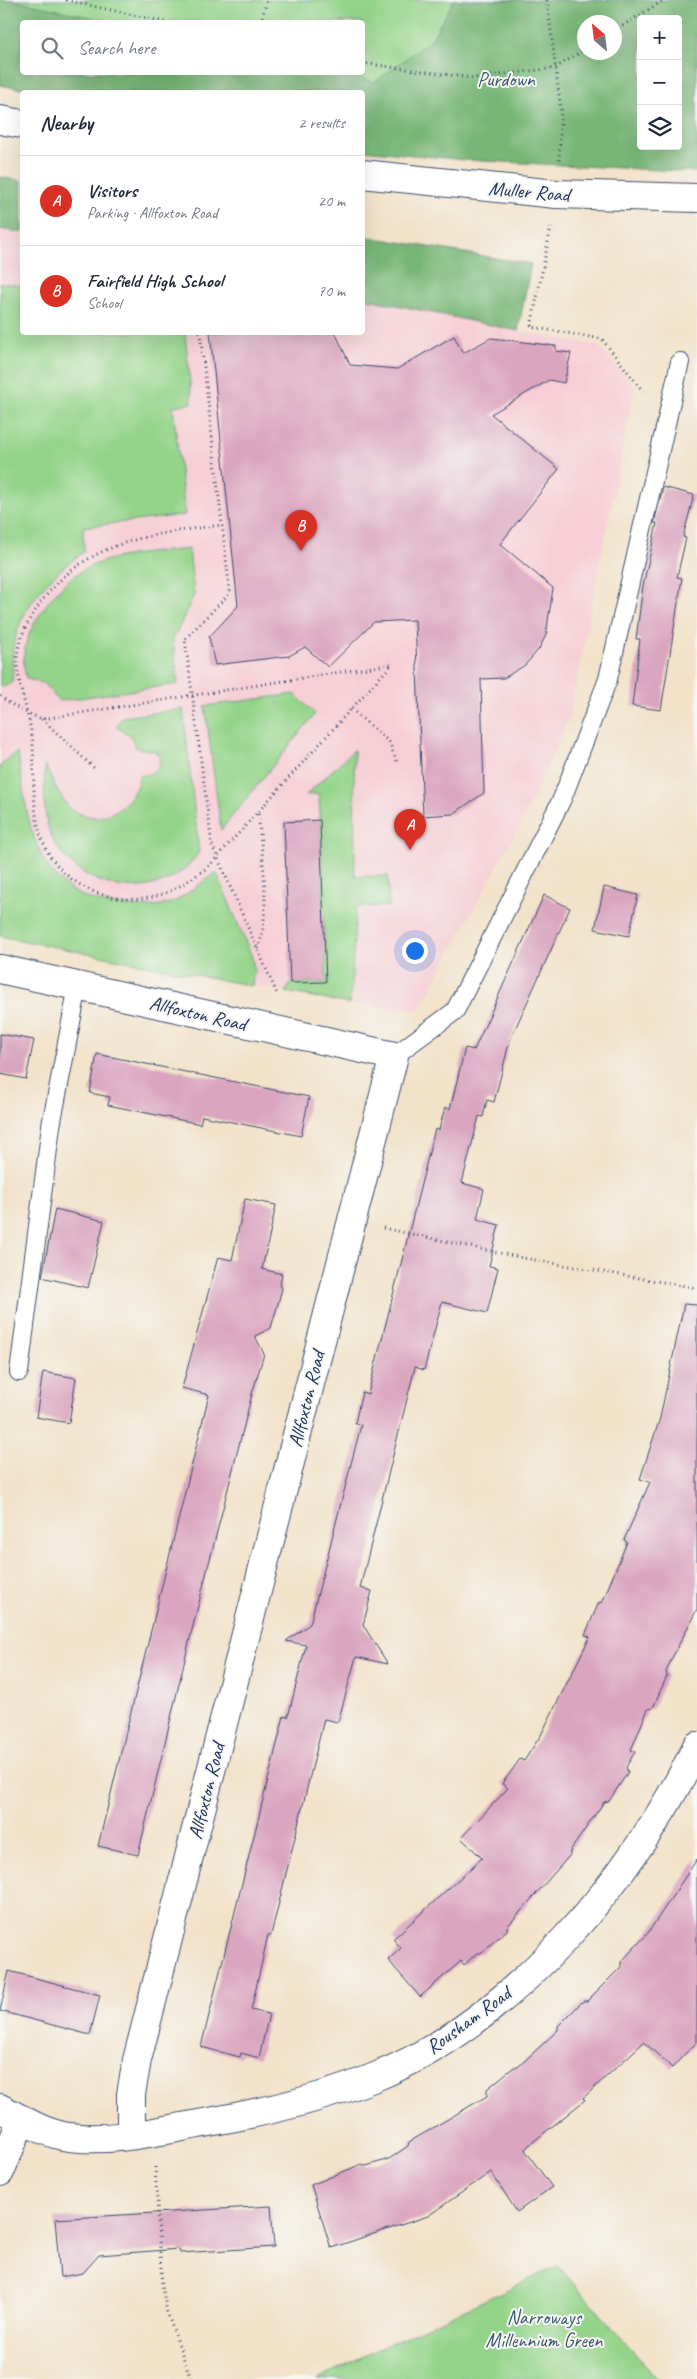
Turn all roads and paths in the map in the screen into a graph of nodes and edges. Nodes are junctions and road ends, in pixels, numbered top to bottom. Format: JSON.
{"nodes":[{"id":1,"x":66,"y":0,"type":"edge"},
{"id":2,"x":267,"y":0,"type":"edge"},
{"id":3,"x":546,"y":0,"type":"edge"},
{"id":4,"x":664,"y":0,"type":"edge"},
{"id":5,"x":156,"y":20,"type":"edge"},
{"id":6,"x":262,"y":20,"type":"edge"},
{"id":7,"x":622,"y":26,"type":"edge"},
{"id":8,"x":577,"y":54,"type":"edge"},
{"id":9,"x":365,"y":63,"type":"edge"},
{"id":10,"x":555,"y":68,"type":"junction"},
{"id":11,"x":0,"y":120,"type":"edge"},
{"id":12,"x":20,"y":124,"type":"edge"},
{"id":13,"x":559,"y":164,"type":"dead end"},
{"id":14,"x":365,"y":174,"type":"edge"},
{"id":15,"x":697,"y":198,"type":"edge"},
{"id":16,"x":553,"y":218,"type":"dead end"},
{"id":17,"x":200,"y":335,"type":"edge"},
{"id":18,"x":680,"y":362,"type":"dead end"},
{"id":19,"x":642,"y":399,"type":"dead end"},
{"id":20,"x":222,"y":525,"type":"junction"},
{"id":21,"x":192,"y":695,"type":"junction"},
{"id":22,"x":0,"y":696,"type":"edge"},
{"id":23,"x":351,"y":708,"type":"junction"},
{"id":24,"x":25,"y":713,"type":"junction"},
{"id":25,"x":42,"y":718,"type":"junction"},
{"id":26,"x":398,"y":762,"type":"dead end"},
{"id":27,"x":95,"y":769,"type":"dead end"},
{"id":28,"x":258,"y":810,"type":"junction"},
{"id":29,"x":216,"y":858,"type":"junction"},
{"id":30,"x":258,"y":949,"type":"junction"},
{"id":31,"x":0,"y":969,"type":"edge"},
{"id":32,"x":78,"y":986,"type":"junction"},
{"id":33,"x":281,"y":1002,"type":"dead end"},
{"id":34,"x":394,"y":1056,"type":"junction"},
{"id":35,"x":374,"y":1226,"type":"dead end"},
{"id":36,"x":697,"y":1288,"type":"edge"},
{"id":37,"x":19,"y":1372,"type":"dead end"},
{"id":38,"x":697,"y":1746,"type":"edge"},
{"id":39,"x":11,"y":2114,"type":"edge"},
{"id":40,"x":131,"y":2135,"type":"junction"},
{"id":41,"x":155,"y":2162,"type":"dead end"},
{"id":42,"x":0,"y":2172,"type":"edge"},
{"id":43,"x":191,"y":2379,"type":"edge"}],
"edges":[{"from":1,"to":5,"type":"path"},
{"from":2,"to":6,"type":"path"},
{"from":3,"to":10,"type":"path"},
{"from":4,"to":7,"type":"path"},
{"from":8,"to":10,"type":"path"},
{"from":9,"to":10,"type":"path"},
{"from":10,"to":13,"type":"path"},
{"from":11,"to":12,"type":"street"},
{"from":14,"to":15,"type":"street","name":"Muller Road"},
{"from":16,"to":19,"type":"path"},
{"from":17,"to":20,"type":"path"},
{"from":18,"to":34,"type":"lane"},
{"from":20,"to":21,"type":"path"},
{"from":20,"to":24,"type":"path"},
{"from":21,"to":23,"type":"path"},
{"from":21,"to":25,"type":"path"},
{"from":21,"to":29,"type":"path"},
{"from":22,"to":24,"type":"path"},
{"from":23,"to":26,"type":"path"},
{"from":23,"to":28,"type":"path"},
{"from":24,"to":25,"type":"path"},
{"from":24,"to":29,"type":"path"},
{"from":25,"to":27,"type":"path"},
{"from":28,"to":29,"type":"path"},
{"from":28,"to":30,"type":"path"},
{"from":29,"to":30,"type":"path"},
{"from":30,"to":33,"type":"path"},
{"from":31,"to":32,"type":"street","name":"Allfoxton Road"},
{"from":32,"to":34,"type":"street","name":"Allfoxton Road"},
{"from":32,"to":37,"type":"lane"},
{"from":34,"to":40,"type":"street","name":"Allfoxton Road"},
{"from":35,"to":36,"type":"path"},
{"from":38,"to":40,"type":"street","name":"Rousham Road"},
{"from":39,"to":40,"type":"street","name":"Rousham Road"},
{"from":39,"to":42,"type":"street"},
{"from":41,"to":43,"type":"path"}]}
